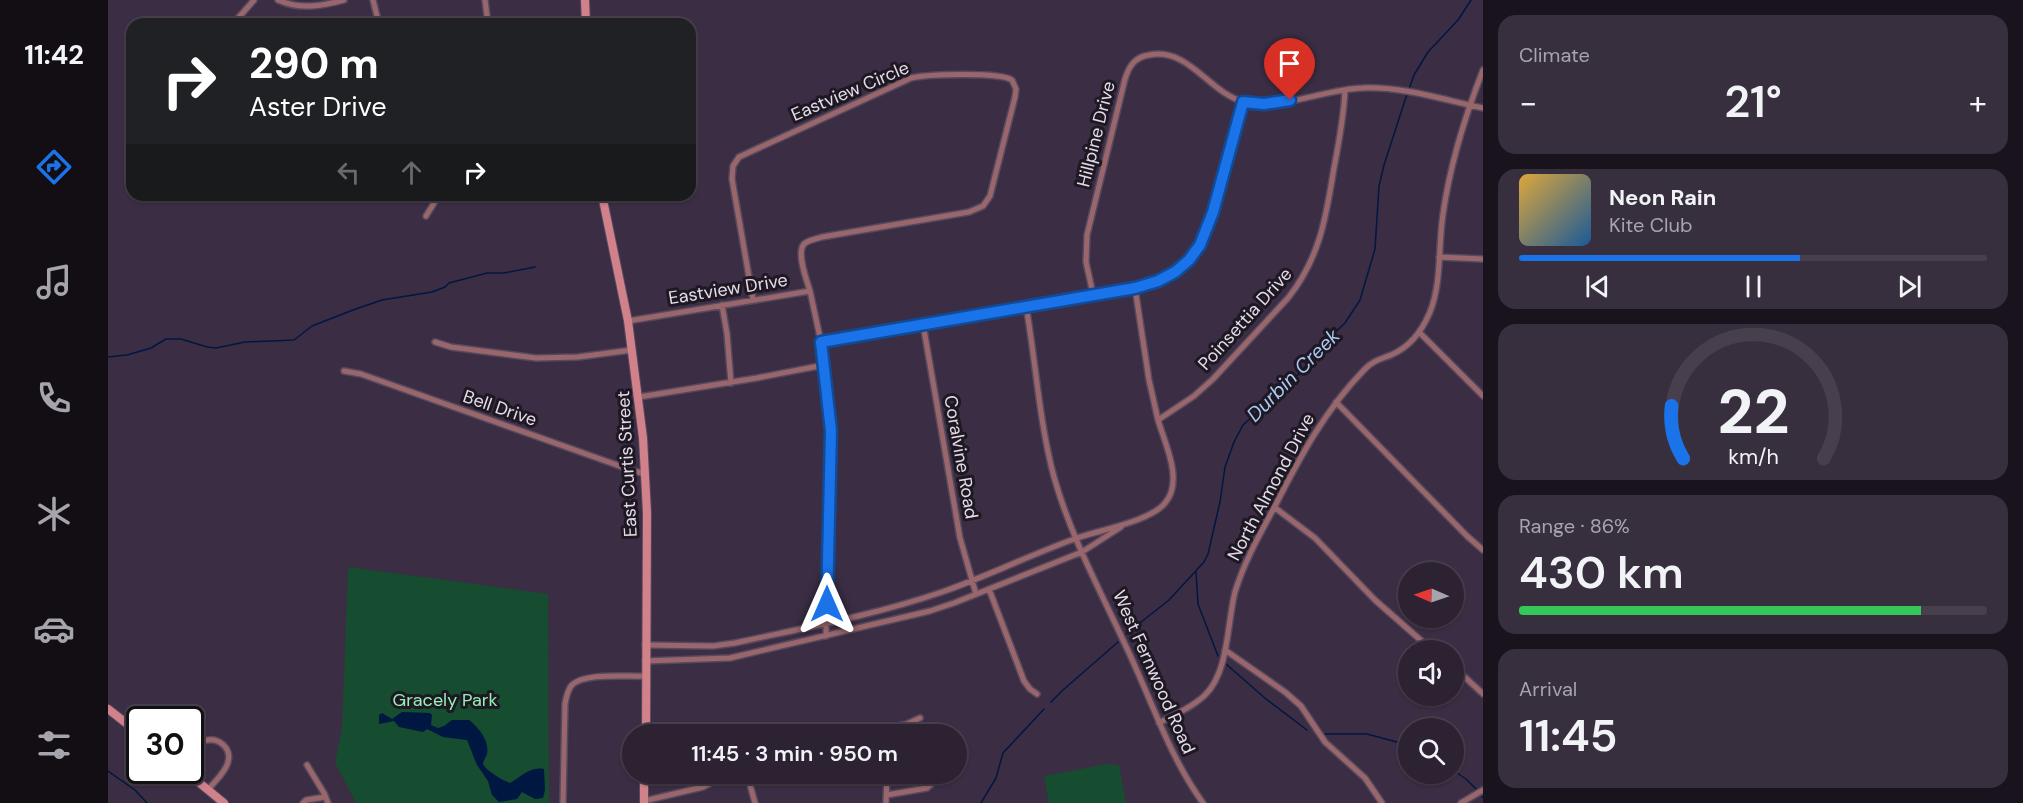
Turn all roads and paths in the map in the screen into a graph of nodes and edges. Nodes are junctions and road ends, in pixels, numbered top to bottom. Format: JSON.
{"nodes":[{"id":1,"x":254,"y":0,"type":"edge"},
{"id":2,"x":278,"y":0,"type":"edge"},
{"id":3,"x":344,"y":0,"type":"edge"},
{"id":4,"x":373,"y":0,"type":"edge"},
{"id":5,"x":485,"y":0,"type":"edge"},
{"id":6,"x":585,"y":0,"type":"edge"},
{"id":7,"x":238,"y":18,"type":"edge"},
{"id":8,"x":378,"y":18,"type":"edge"},
{"id":9,"x":487,"y":18,"type":"edge"},
{"id":10,"x":586,"y":18,"type":"edge"},
{"id":11,"x":1483,"y":70,"type":"edge"},
{"id":12,"x":1345,"y":90,"type":"junction"},
{"id":13,"x":1243,"y":102,"type":"junction"},
{"id":14,"x":1472,"y":105,"type":"junction"},
{"id":15,"x":1483,"y":108,"type":"edge"},
{"id":16,"x":435,"y":201,"type":"edge"},
{"id":17,"x":603,"y":201,"type":"edge"},
{"id":18,"x":426,"y":216,"type":"dead end"},
{"id":19,"x":1438,"y":257,"type":"junction"},
{"id":20,"x":1483,"y":259,"type":"edge"},
{"id":21,"x":1135,"y":288,"type":"junction"},
{"id":22,"x":810,"y":291,"type":"junction"},
{"id":23,"x":1093,"y":294,"type":"junction"},
{"id":24,"x":753,"y":300,"type":"junction"},
{"id":25,"x":722,"y":305,"type":"junction"},
{"id":26,"x":1026,"y":306,"type":"junction"},
{"id":27,"x":628,"y":321,"type":"junction"},
{"id":28,"x":923,"y":324,"type":"junction"},
{"id":29,"x":1419,"y":332,"type":"junction"},
{"id":30,"x":435,"y":342,"type":"dead end"},
{"id":31,"x":821,"y":342,"type":"junction"},
{"id":32,"x":632,"y":350,"type":"junction"},
{"id":33,"x":824,"y":365,"type":"junction"},
{"id":34,"x":344,"y":371,"type":"dead end"},
{"id":35,"x":731,"y":382,"type":"junction"},
{"id":36,"x":1483,"y":396,"type":"edge"},
{"id":37,"x":639,"y":397,"type":"junction"},
{"id":38,"x":1336,"y":402,"type":"junction"},
{"id":39,"x":1158,"y":420,"type":"junction"},
{"id":40,"x":645,"y":474,"type":"junction"},
{"id":41,"x":1275,"y":507,"type":"junction"},
{"id":42,"x":1128,"y":522,"type":"junction"},
{"id":43,"x":1076,"y":538,"type":"junction"},
{"id":44,"x":1483,"y":550,"type":"edge"},
{"id":45,"x":1082,"y":552,"type":"junction"},
{"id":46,"x":971,"y":581,"type":"junction"},
{"id":47,"x":989,"y":589,"type":"junction"},
{"id":48,"x":976,"y":594,"type":"junction"},
{"id":49,"x":827,"y":622,"type":"junction"},
{"id":50,"x":826,"y":636,"type":"junction"},
{"id":51,"x":1421,"y":640,"type":"edge"},
{"id":52,"x":645,"y":645,"type":"junction"},
{"id":53,"x":1225,"y":650,"type":"junction"},
{"id":54,"x":645,"y":661,"type":"junction"},
{"id":55,"x":645,"y":676,"type":"junction"},
{"id":56,"x":1464,"y":676,"type":"edge"},
{"id":57,"x":1037,"y":694,"type":"dead end"},
{"id":58,"x":1483,"y":694,"type":"edge"},
{"id":59,"x":108,"y":708,"type":"edge"},
{"id":60,"x":921,"y":718,"type":"dead end"},
{"id":61,"x":126,"y":723,"type":"edge"},
{"id":62,"x":1159,"y":723,"type":"junction"},
{"id":63,"x":645,"y":724,"type":"edge"},
{"id":64,"x":907,"y":724,"type":"edge"},
{"id":65,"x":204,"y":742,"type":"edge"},
{"id":66,"x":307,"y":765,"type":"dead end"},
{"id":67,"x":201,"y":784,"type":"edge"},
{"id":68,"x":644,"y":784,"type":"edge"},
{"id":69,"x":709,"y":784,"type":"edge"},
{"id":70,"x":750,"y":784,"type":"edge"},
{"id":71,"x":887,"y":784,"type":"edge"},
{"id":72,"x":931,"y":784,"type":"edge"},
{"id":73,"x":208,"y":790,"type":"junction"},
{"id":74,"x":1483,"y":790,"type":"edge"},
{"id":75,"x":888,"y":795,"type":"junction"},
{"id":76,"x":327,"y":800,"type":"edge"},
{"id":77,"x":644,"y":802,"type":"edge"},
{"id":78,"x":224,"y":803,"type":"edge"},
{"id":79,"x":303,"y":803,"type":"edge"},
{"id":80,"x":563,"y":803,"type":"edge"},
{"id":81,"x":755,"y":803,"type":"edge"},
{"id":82,"x":886,"y":803,"type":"edge"},
{"id":83,"x":1203,"y":803,"type":"edge"},
{"id":84,"x":1382,"y":803,"type":"edge"},
{"id":85,"x":1461,"y":803,"type":"edge"}],
"edges":[{"from":1,"to":7,"type":"street"},
{"from":2,"to":3,"type":"street"},
{"from":4,"to":8,"type":"street"},
{"from":5,"to":9,"type":"street"},
{"from":6,"to":10,"type":"main road"},
{"from":11,"to":14,"type":"street","name":"North Almond Drive"},
{"from":12,"to":13,"type":"street","name":"Hillpine Drive"},
{"from":12,"to":14,"type":"street","name":"Hillpine Drive"},
{"from":12,"to":39,"type":"street","name":"Poinsettia Drive"},
{"from":13,"to":21,"type":"street"},
{"from":13,"to":23,"type":"street","name":"Hillpine Drive"},
{"from":14,"to":15,"type":"street","name":"Hillpine Drive"},
{"from":14,"to":19,"type":"street","name":"North Almond Drive"},
{"from":16,"to":18,"type":"street"},
{"from":17,"to":27,"type":"main road","name":"East Curtis Street"},
{"from":19,"to":20,"type":"street"},
{"from":19,"to":29,"type":"street","name":"North Almond Drive"},
{"from":21,"to":23,"type":"street"},
{"from":21,"to":39,"type":"street"},
{"from":22,"to":24,"type":"street","name":"Eastview Drive"},
{"from":22,"to":24,"type":"street","name":"Eastview Circle"},
{"from":22,"to":31,"type":"street","name":"Eastview Drive"},
{"from":23,"to":26,"type":"street"},
{"from":24,"to":25,"type":"street","name":"Eastview Drive"},
{"from":25,"to":27,"type":"street","name":"Eastview Drive"},
{"from":25,"to":35,"type":"street"},
{"from":26,"to":28,"type":"street"},
{"from":26,"to":43,"type":"street","name":"West Fernwood Road"},
{"from":27,"to":32,"type":"main road","name":"East Curtis Street"},
{"from":28,"to":31,"type":"street"},
{"from":28,"to":46,"type":"street","name":"Coralvine Road"},
{"from":29,"to":36,"type":"street"},
{"from":29,"to":38,"type":"street","name":"North Almond Drive"},
{"from":30,"to":32,"type":"street"},
{"from":31,"to":33,"type":"street","name":"Eastview Drive"},
{"from":32,"to":37,"type":"main road","name":"East Curtis Street"},
{"from":33,"to":35,"type":"street"},
{"from":33,"to":49,"type":"street","name":"Eastview Drive"},
{"from":34,"to":40,"type":"street","name":"Bell Drive"},
{"from":35,"to":37,"type":"street"},
{"from":37,"to":40,"type":"main road","name":"East Curtis Street"},
{"from":38,"to":41,"type":"street","name":"North Almond Drive"},
{"from":38,"to":44,"type":"street"},
{"from":39,"to":42,"type":"street"},
{"from":40,"to":52,"type":"main road","name":"East Curtis Street"},
{"from":41,"to":51,"type":"street"},
{"from":41,"to":53,"type":"street","name":"North Almond Drive"},
{"from":42,"to":43,"type":"street"},
{"from":42,"to":45,"type":"street"},
{"from":43,"to":45,"type":"street","name":"West Fernwood Road"},
{"from":43,"to":46,"type":"street"},
{"from":45,"to":47,"type":"street"},
{"from":45,"to":62,"type":"street","name":"West Fernwood Road"},
{"from":46,"to":48,"type":"street","name":"Coralvine Road"},
{"from":46,"to":49,"type":"street"},
{"from":47,"to":48,"type":"street"},
{"from":47,"to":57,"type":"street"},
{"from":48,"to":50,"type":"street"},
{"from":49,"to":50,"type":"street","name":"Eastview Drive"},
{"from":49,"to":52,"type":"street"},
{"from":50,"to":54,"type":"street"},
{"from":52,"to":54,"type":"main road","name":"East Curtis Street"},
{"from":53,"to":62,"type":"street","name":"North Almond Drive"},
{"from":53,"to":84,"type":"street"},
{"from":54,"to":55,"type":"main road","name":"East Curtis Street"},
{"from":55,"to":63,"type":"main road","name":"East Curtis Street"},
{"from":55,"to":80,"type":"street"},
{"from":56,"to":58,"type":"street"},
{"from":59,"to":61,"type":"main road"},
{"from":60,"to":64,"type":"street"},
{"from":62,"to":83,"type":"street","name":"West Fernwood Road"},
{"from":65,"to":73,"type":"street"},
{"from":66,"to":76,"type":"street"},
{"from":67,"to":73,"type":"main road"},
{"from":68,"to":77,"type":"main road"},
{"from":69,"to":77,"type":"street"},
{"from":70,"to":81,"type":"street"},
{"from":71,"to":75,"type":"street"},
{"from":72,"to":75,"type":"street"},
{"from":73,"to":78,"type":"main road"},
{"from":74,"to":85,"type":"street"},
{"from":75,"to":82,"type":"street"},
{"from":76,"to":79,"type":"street"}]}
